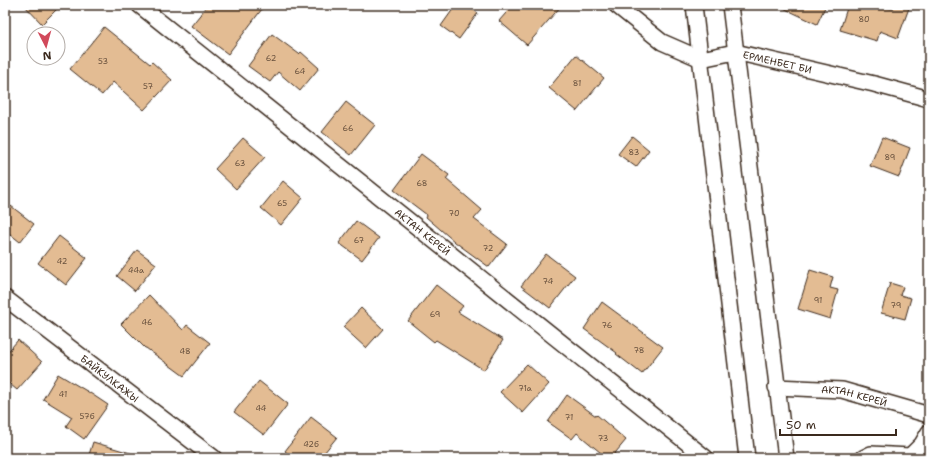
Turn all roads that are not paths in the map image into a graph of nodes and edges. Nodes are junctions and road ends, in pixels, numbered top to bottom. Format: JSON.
{"nodes":[{"id":1,"x":139,"y":5,"type":"edge"},
{"id":2,"x":616,"y":5,"type":"edge"},
{"id":3,"x":694,"y":5,"type":"edge"},
{"id":4,"x":730,"y":5,"type":"edge"},
{"id":5,"x":735,"y":52,"type":"junction"},
{"id":6,"x":701,"y":59,"type":"junction"},
{"id":7,"x":929,"y":99,"type":"edge"},
{"id":8,"x":5,"y":298,"type":"edge"},
{"id":9,"x":776,"y":387,"type":"junction"},
{"id":10,"x":929,"y":415,"type":"edge"},
{"id":11,"x":929,"y":432,"type":"edge"},
{"id":12,"x":214,"y":458,"type":"edge"},
{"id":13,"x":706,"y":458,"type":"edge"},
{"id":14,"x":747,"y":458,"type":"edge"},
{"id":15,"x":786,"y":458,"type":"edge"},
{"id":16,"x":863,"y":458,"type":"edge"}],
"edges":[{"from":1,"to":13,"type":"street","name":"АКТАН КЕРЕЙ"},
{"from":2,"to":6,"type":"street"},
{"from":3,"to":6,"type":"street"},
{"from":4,"to":5,"type":"street"},
{"from":5,"to":6,"type":"street","name":"ЕРМЕНБЕТ БИ"},
{"from":5,"to":7,"type":"street","name":"ЕРМЕНБЕТ БИ"},
{"from":5,"to":9,"type":"street"},
{"from":6,"to":14,"type":"street"},
{"from":8,"to":12,"type":"street","name":"БАЙКУЛКАЖЫ"},
{"from":9,"to":10,"type":"street","name":"АКТАН КЕРЕЙ"},
{"from":9,"to":15,"type":"street"},
{"from":11,"to":16,"type":"street"}]}
